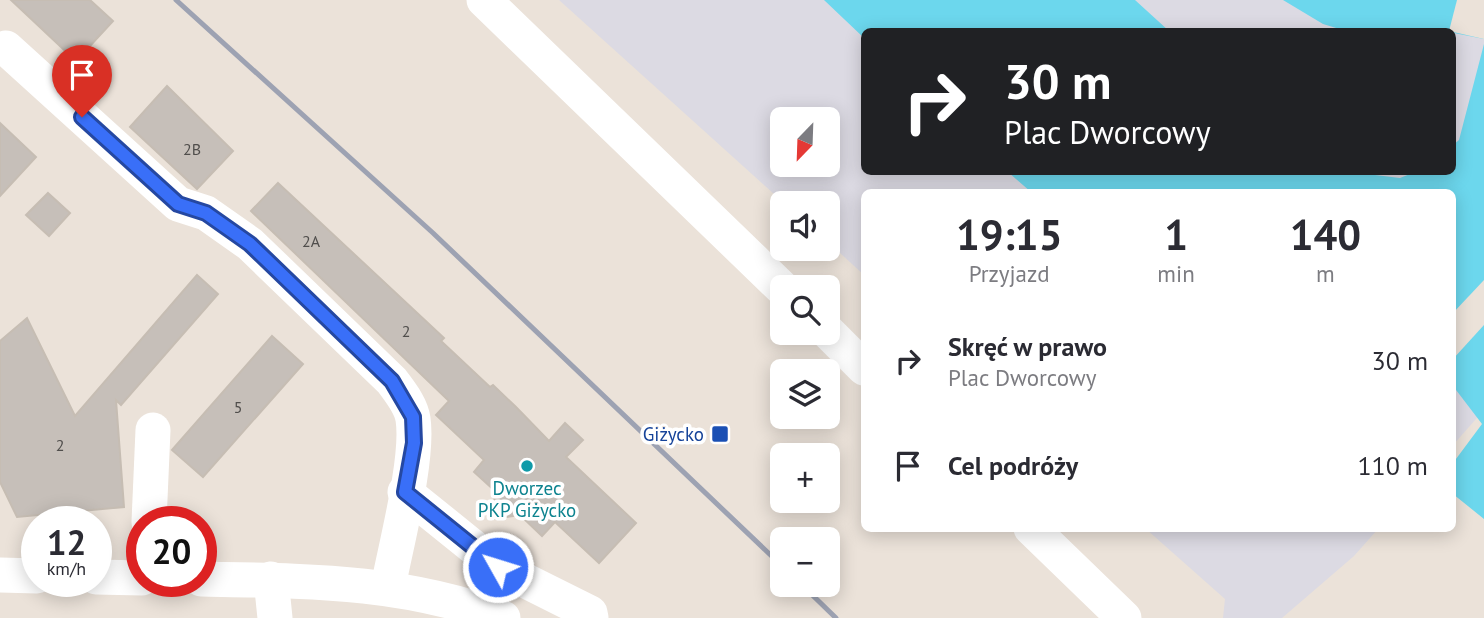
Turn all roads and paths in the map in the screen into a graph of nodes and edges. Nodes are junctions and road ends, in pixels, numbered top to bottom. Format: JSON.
{"nodes":[{"id":1,"x":484,"y":0,"type":"edge"},
{"id":2,"x":6,"y":48,"type":"dead end"},
{"id":3,"x":770,"y":276,"type":"edge"},
{"id":4,"x":840,"y":344,"type":"edge"},
{"id":5,"x":861,"y":365,"type":"edge"},
{"id":6,"x":153,"y":430,"type":"dead end"},
{"id":7,"x":405,"y":492,"type":"junction"},
{"id":8,"x":150,"y":506,"type":"edge"},
{"id":9,"x":1035,"y":532,"type":"edge"},
{"id":10,"x":0,"y":575,"type":"edge"},
{"id":11,"x":21,"y":576,"type":"edge"},
{"id":12,"x":217,"y":579,"type":"edge"},
{"id":13,"x":271,"y":579,"type":"junction"},
{"id":14,"x":388,"y":587,"type":"junction"},
{"id":15,"x":275,"y":618,"type":"edge"},
{"id":16,"x":503,"y":618,"type":"edge"},
{"id":17,"x":591,"y":618,"type":"edge"},
{"id":18,"x":1124,"y":618,"type":"edge"}],
"edges":[{"from":1,"to":3,"type":"street"},
{"from":2,"to":7,"type":"street"},
{"from":4,"to":5,"type":"street"},
{"from":6,"to":8,"type":"street"},
{"from":7,"to":14,"type":"street"},
{"from":7,"to":17,"type":"street"},
{"from":9,"to":18,"type":"street"},
{"from":10,"to":11,"type":"street"},
{"from":12,"to":13,"type":"street"},
{"from":13,"to":14,"type":"street"},
{"from":13,"to":15,"type":"street"},
{"from":14,"to":16,"type":"street"}]}
